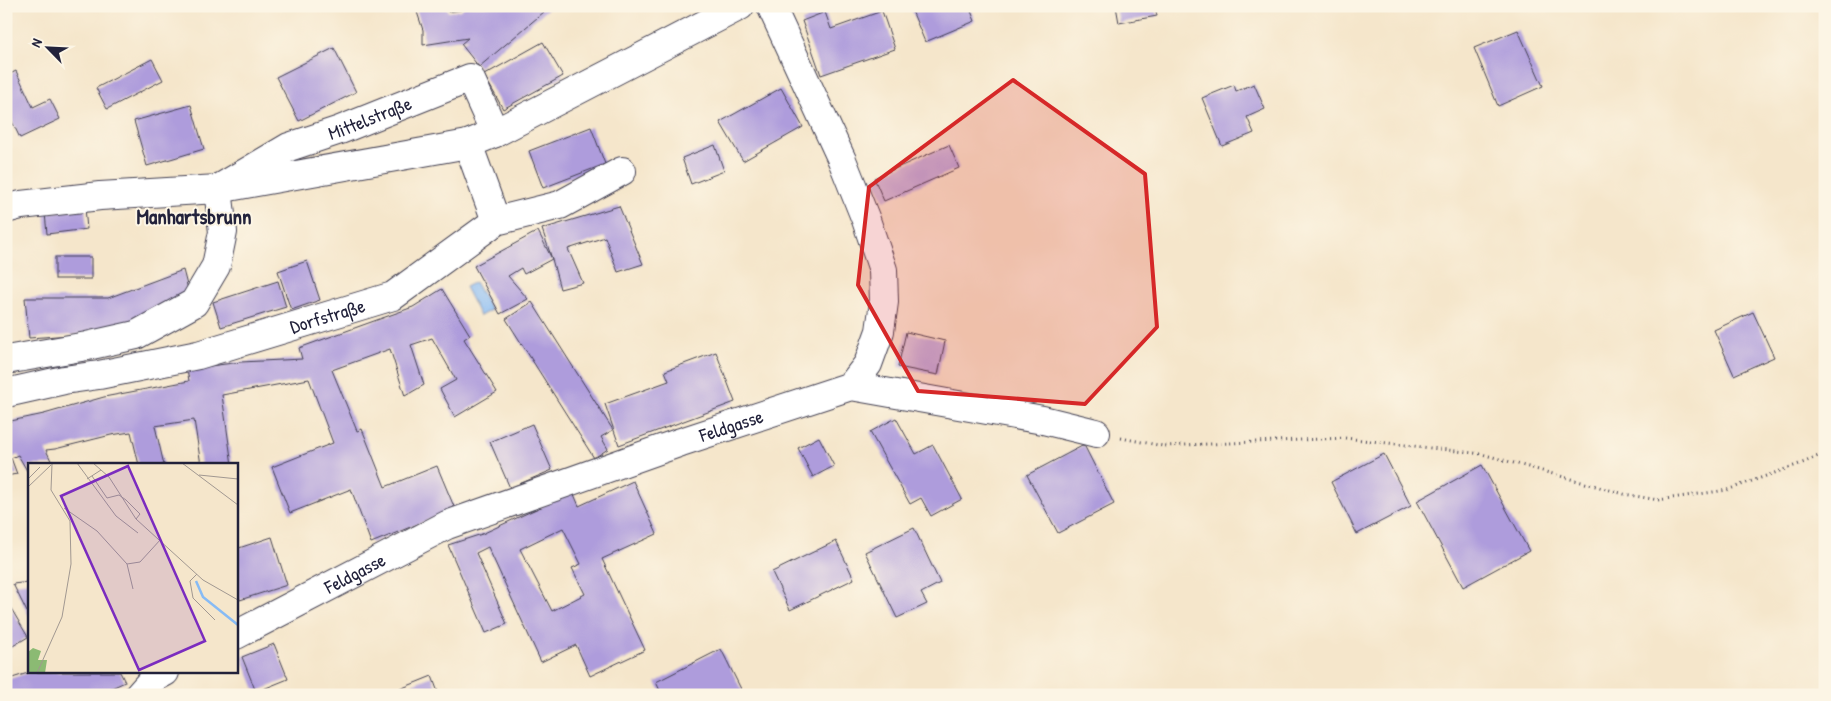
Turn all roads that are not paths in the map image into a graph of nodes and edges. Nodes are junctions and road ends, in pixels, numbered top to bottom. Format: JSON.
{"nodes":[{"id":1,"x":740,"y":6,"type":"edge"},
{"id":2,"x":770,"y":6,"type":"edge"},
{"id":3,"x":494,"y":133,"type":"junction"},
{"id":4,"x":468,"y":144,"type":"junction"},
{"id":5,"x":622,"y":171,"type":"dead end"},
{"id":6,"x":218,"y":189,"type":"junction"},
{"id":7,"x":6,"y":209,"type":"edge"},
{"id":8,"x":496,"y":221,"type":"junction"},
{"id":9,"x":6,"y":360,"type":"edge"},
{"id":10,"x":851,"y":386,"type":"junction"},
{"id":11,"x":6,"y":393,"type":"edge"},
{"id":12,"x":1096,"y":433,"type":"road end"},
{"id":13,"x":238,"y":634,"type":"edge"},
{"id":14,"x":161,"y":674,"type":"edge"},
{"id":15,"x":139,"y":695,"type":"edge"}],
"edges":[{"from":1,"to":3,"type":"street","name":"Mittelstraße"},
{"from":2,"to":10,"type":"street"},
{"from":3,"to":4,"type":"street","name":"Mittelstraße"},
{"from":3,"to":6,"type":"street","name":"Mittelstraße"},
{"from":4,"to":6,"type":"street","name":"Mittelstraße"},
{"from":4,"to":8,"type":"street"},
{"from":5,"to":8,"type":"street","name":"Dorfstraße"},
{"from":6,"to":7,"type":"street","name":"Mittelstraße"},
{"from":6,"to":9,"type":"street"},
{"from":8,"to":11,"type":"street","name":"Dorfstraße"},
{"from":10,"to":12,"type":"street"},
{"from":10,"to":13,"type":"street","name":"Feldgasse"},
{"from":14,"to":15,"type":"street"}]}
